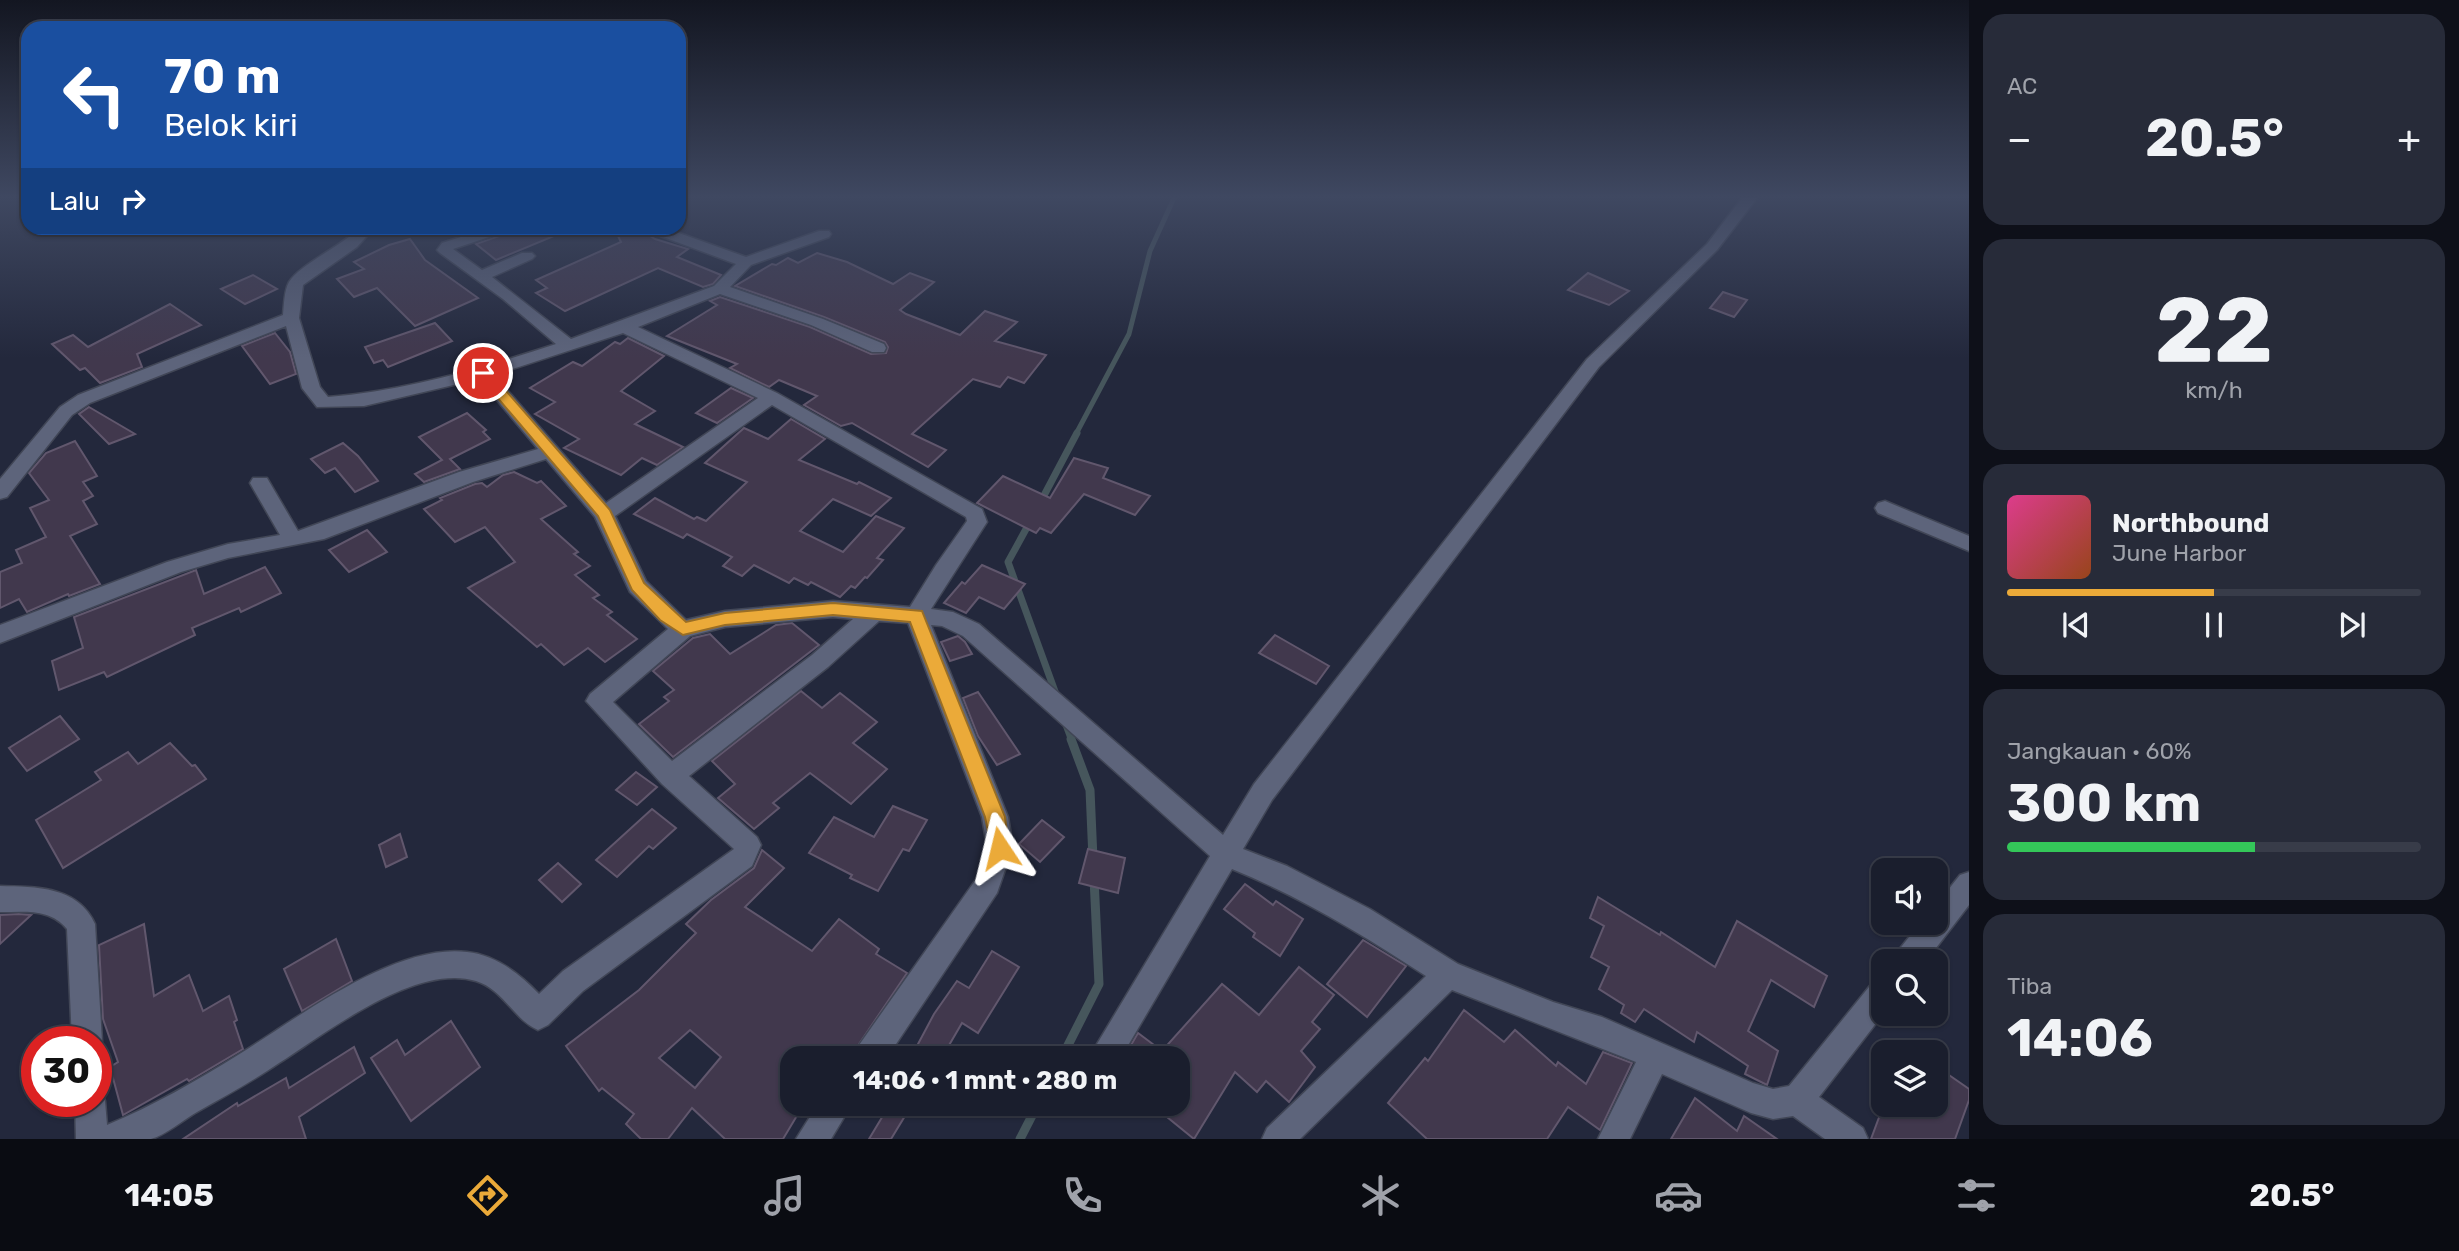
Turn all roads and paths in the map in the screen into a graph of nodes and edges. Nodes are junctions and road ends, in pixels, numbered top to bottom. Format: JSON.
{"nodes":[{"id":1,"x":341,"y":251,"type":"edge"},
{"id":2,"x":447,"y":251,"type":"edge"},
{"id":3,"x":716,"y":251,"type":"edge"},
{"id":4,"x":776,"y":251,"type":"edge"},
{"id":5,"x":1708,"y":251,"type":"edge"},
{"id":6,"x":527,"y":256,"type":"dead end"},
{"id":7,"x":746,"y":262,"type":"junction"},
{"id":8,"x":481,"y":276,"type":"junction"},
{"id":9,"x":720,"y":289,"type":"junction"},
{"id":10,"x":291,"y":318,"type":"junction"},
{"id":11,"x":624,"y":327,"type":"junction"},
{"id":12,"x":568,"y":345,"type":"junction"},
{"id":13,"x":878,"y":348,"type":"dead end"},
{"id":14,"x":483,"y":373,"type":"junction"},
{"id":15,"x":771,"y":397,"type":"junction"},
{"id":16,"x":548,"y":452,"type":"junction"},
{"id":17,"x":260,"y":483,"type":"dead end"},
{"id":18,"x":0,"y":492,"type":"edge"},
{"id":19,"x":1885,"y":508,"type":"dead end"},
{"id":20,"x":604,"y":514,"type":"junction"},
{"id":21,"x":293,"y":538,"type":"junction"},
{"id":22,"x":1969,"y":544,"type":"edge"},
{"id":23,"x":874,"y":613,"type":"junction"},
{"id":24,"x":916,"y":616,"type":"junction"},
{"id":25,"x":683,"y":629,"type":"junction"},
{"id":26,"x":0,"y":635,"type":"edge"},
{"id":27,"x":671,"y":776,"type":"junction"},
{"id":28,"x":1226,"y":854,"type":"junction"},
{"id":29,"x":1969,"y":884,"type":"edge"},
{"id":30,"x":0,"y":899,"type":"edge"},
{"id":31,"x":1918,"y":949,"type":"edge"},
{"id":32,"x":1448,"y":974,"type":"junction"},
{"id":33,"x":1871,"y":1007,"type":"edge"},
{"id":34,"x":86,"y":1026,"type":"edge"},
{"id":35,"x":877,"y":1046,"type":"edge"},
{"id":36,"x":1111,"y":1046,"type":"edge"},
{"id":37,"x":1654,"y":1058,"type":"junction"},
{"id":38,"x":1797,"y":1100,"type":"junction"},
{"id":39,"x":828,"y":1116,"type":"edge"},
{"id":40,"x":91,"y":1117,"type":"edge"},
{"id":41,"x":93,"y":1139,"type":"edge"},
{"id":42,"x":110,"y":1139,"type":"edge"},
{"id":43,"x":812,"y":1139,"type":"edge"},
{"id":44,"x":1278,"y":1139,"type":"edge"},
{"id":45,"x":1614,"y":1139,"type":"edge"},
{"id":46,"x":1852,"y":1139,"type":"edge"}],
"edges":[{"from":1,"to":10,"type":"street"},
{"from":2,"to":8,"type":"street"},
{"from":3,"to":7,"type":"street"},
{"from":4,"to":7,"type":"street"},
{"from":5,"to":28,"type":"street"},
{"from":6,"to":8,"type":"street"},
{"from":7,"to":9,"type":"street"},
{"from":8,"to":12,"type":"street"},
{"from":9,"to":11,"type":"street"},
{"from":9,"to":13,"type":"street"},
{"from":10,"to":14,"type":"street"},
{"from":10,"to":18,"type":"street"},
{"from":11,"to":12,"type":"street"},
{"from":11,"to":15,"type":"street"},
{"from":12,"to":14,"type":"street"},
{"from":14,"to":16,"type":"street"},
{"from":15,"to":20,"type":"street"},
{"from":15,"to":24,"type":"street"},
{"from":16,"to":20,"type":"street"},
{"from":16,"to":21,"type":"street"},
{"from":17,"to":21,"type":"street"},
{"from":19,"to":22,"type":"street"},
{"from":20,"to":25,"type":"street"},
{"from":21,"to":26,"type":"street"},
{"from":23,"to":24,"type":"street"},
{"from":23,"to":25,"type":"street"},
{"from":23,"to":27,"type":"street"},
{"from":24,"to":28,"type":"street"},
{"from":24,"to":35,"type":"street"},
{"from":25,"to":27,"type":"street"},
{"from":27,"to":42,"type":"street"},
{"from":28,"to":32,"type":"street"},
{"from":28,"to":36,"type":"street"},
{"from":29,"to":31,"type":"street"},
{"from":30,"to":34,"type":"street"},
{"from":32,"to":37,"type":"street"},
{"from":32,"to":44,"type":"street"},
{"from":33,"to":38,"type":"street"},
{"from":37,"to":38,"type":"street"},
{"from":37,"to":45,"type":"street"},
{"from":38,"to":46,"type":"street"},
{"from":39,"to":43,"type":"street"},
{"from":40,"to":41,"type":"street"}]}
